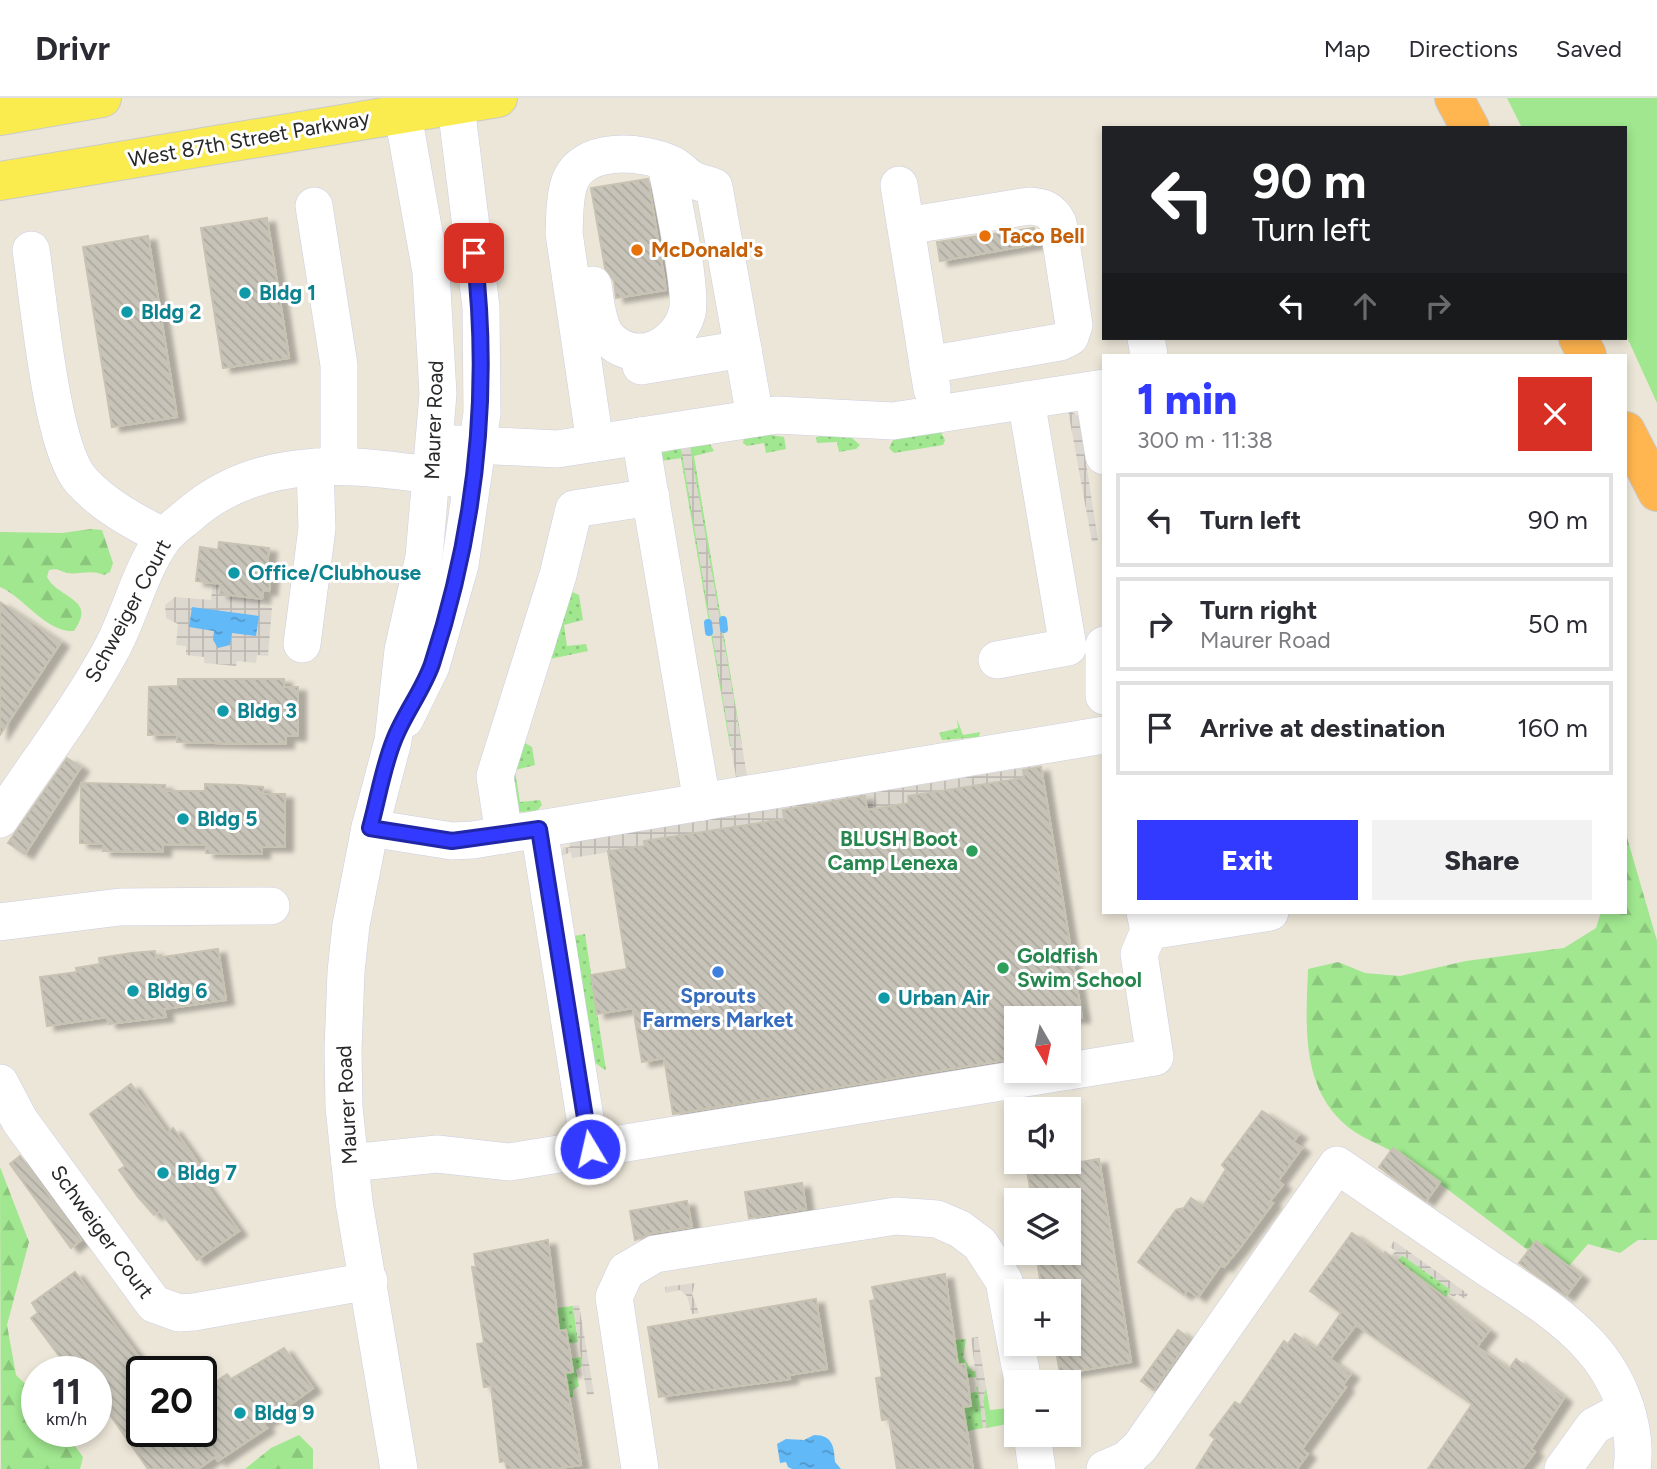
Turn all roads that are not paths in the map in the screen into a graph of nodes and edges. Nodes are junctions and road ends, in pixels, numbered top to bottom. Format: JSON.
{"nodes":[{"id":1,"x":102,"y":98,"type":"edge"},
{"id":2,"x":499,"y":98,"type":"edge"},
{"id":3,"x":1454,"y":98,"type":"edge"},
{"id":4,"x":455,"y":102,"type":"edge"},
{"id":5,"x":402,"y":106,"type":"edge"},
{"id":6,"x":0,"y":116,"type":"edge"},
{"id":7,"x":1468,"y":126,"type":"edge"},
{"id":8,"x":666,"y":163,"type":"junction"},
{"id":9,"x":0,"y":181,"type":"edge"},
{"id":10,"x":570,"y":182,"type":"junction"},
{"id":11,"x":899,"y":185,"type":"dead end"},
{"id":12,"x":314,"y":206,"type":"dead end"},
{"id":13,"x":906,"y":226,"type":"junction"},
{"id":14,"x":31,"y":250,"type":"dead end"},
{"id":15,"x":743,"y":349,"type":"junction"},
{"id":16,"x":928,"y":365,"type":"junction"},
{"id":17,"x":585,"y":376,"type":"junction"},
{"id":18,"x":1099,"y":389,"type":"edge"},
{"id":19,"x":1026,"y":400,"type":"junction"},
{"id":20,"x":753,"y":407,"type":"junction"},
{"id":21,"x":935,"y":414,"type":"junction"},
{"id":22,"x":1102,"y":429,"type":"edge"},
{"id":23,"x":1627,"y":433,"type":"edge"},
{"id":24,"x":640,"y":436,"type":"junction"},
{"id":25,"x":595,"y":443,"type":"junction"},
{"id":26,"x":434,"y":459,"type":"junction"},
{"id":27,"x":476,"y":464,"type":"junction"},
{"id":28,"x":326,"y":466,"type":"junction"},
{"id":29,"x":1657,"y":492,"type":"edge"},
{"id":30,"x":650,"y":497,"type":"junction"},
{"id":31,"x":164,"y":537,"type":"junction"},
{"id":32,"x":302,"y":644,"type":"dead end"},
{"id":33,"x":1091,"y":648,"type":"edge"},
{"id":34,"x":997,"y":660,"type":"dead end"},
{"id":35,"x":1102,"y":688,"type":"edge"},
{"id":36,"x":1102,"y":734,"type":"edge"},
{"id":37,"x":393,"y":741,"type":"junction"},
{"id":38,"x":702,"y":802,"type":"junction"},
{"id":39,"x":0,"y":819,"type":"edge"},
{"id":40,"x":370,"y":828,"type":"junction"},
{"id":41,"x":539,"y":829,"type":"junction"},
{"id":42,"x":504,"y":835,"type":"junction"},
{"id":43,"x":271,"y":906,"type":"dead end"},
{"id":44,"x":1243,"y":914,"type":"edge"},
{"id":45,"x":1147,"y":921,"type":"edge"},
{"id":46,"x":0,"y":922,"type":"edge"},
{"id":47,"x":1082,"y":1069,"type":"edge"},
{"id":48,"x":1004,"y":1082,"type":"edge"},
{"id":49,"x":0,"y":1083,"type":"edge"},
{"id":50,"x":590,"y":1149,"type":"junction"},
{"id":51,"x":350,"y":1163,"type":"junction"},
{"id":52,"x":369,"y":1281,"type":"junction"},
{"id":53,"x":1021,"y":1370,"type":"edge"},
{"id":54,"x":1626,"y":1409,"type":"junction"},
{"id":55,"x":1034,"y":1447,"type":"edge"},
{"id":56,"x":399,"y":1469,"type":"edge"},
{"id":57,"x":640,"y":1469,"type":"edge"},
{"id":58,"x":1037,"y":1469,"type":"edge"},
{"id":59,"x":1105,"y":1469,"type":"edge"},
{"id":60,"x":1563,"y":1469,"type":"edge"},
{"id":61,"x":1632,"y":1469,"type":"edge"}],
"edges":[{"from":1,"to":6,"type":"main road"},
{"from":2,"to":4,"type":"main road","name":"West 87th Street Parkway"},
{"from":3,"to":7,"type":"highway"},
{"from":4,"to":5,"type":"main road","name":"West 87th Street Parkway"},
{"from":4,"to":27,"type":"street","name":"Maurer Road"},
{"from":5,"to":9,"type":"main road","name":"West 87th Street Parkway"},
{"from":5,"to":26,"type":"street","name":"Maurer Road"},
{"from":8,"to":10,"type":"street"},
{"from":8,"to":10,"type":"street"},
{"from":8,"to":15,"type":"street"},
{"from":10,"to":17,"type":"street"},
{"from":11,"to":13,"type":"street"},
{"from":12,"to":28,"type":"street"},
{"from":13,"to":16,"type":"street"},
{"from":13,"to":16,"type":"street"},
{"from":14,"to":31,"type":"street"},
{"from":15,"to":17,"type":"street"},
{"from":15,"to":20,"type":"street"},
{"from":16,"to":21,"type":"street"},
{"from":17,"to":25,"type":"street"},
{"from":18,"to":19,"type":"street","name":"Schweiger Court"},
{"from":18,"to":22,"type":"street"},
{"from":19,"to":21,"type":"street","name":"Schweiger Court"},
{"from":19,"to":33,"type":"street"},
{"from":20,"to":21,"type":"street","name":"Schweiger Court"},
{"from":20,"to":24,"type":"street","name":"Schweiger Court"},
{"from":23,"to":29,"type":"highway"},
{"from":24,"to":25,"type":"street","name":"Schweiger Court"},
{"from":24,"to":30,"type":"street"},
{"from":25,"to":27,"type":"street","name":"Schweiger Court"},
{"from":26,"to":27,"type":"street","name":"Schweiger Court"},
{"from":26,"to":28,"type":"street","name":"Schweiger Court"},
{"from":26,"to":37,"type":"street","name":"Maurer Road"},
{"from":27,"to":37,"type":"street","name":"Maurer Road"},
{"from":28,"to":31,"type":"street","name":"Schweiger Court"},
{"from":28,"to":32,"type":"street"},
{"from":30,"to":38,"type":"street"},
{"from":30,"to":42,"type":"street"},
{"from":31,"to":39,"type":"street","name":"Schweiger Court"},
{"from":33,"to":34,"type":"street"},
{"from":33,"to":35,"type":"street"},
{"from":36,"to":38,"type":"street"},
{"from":37,"to":40,"type":"street","name":"Maurer Road"},
{"from":38,"to":41,"type":"street"},
{"from":40,"to":42,"type":"street"},
{"from":40,"to":51,"type":"street","name":"Maurer Road"},
{"from":41,"to":42,"type":"street"},
{"from":41,"to":50,"type":"street"},
{"from":43,"to":46,"type":"street"},
{"from":44,"to":45,"type":"street"},
{"from":45,"to":47,"type":"street"},
{"from":48,"to":50,"type":"street"},
{"from":49,"to":52,"type":"street","name":"Schweiger Court"},
{"from":50,"to":51,"type":"street"},
{"from":51,"to":52,"type":"street","name":"Maurer Road"},
{"from":52,"to":56,"type":"street","name":"Maurer Road"},
{"from":53,"to":57,"type":"street"},
{"from":54,"to":59,"type":"street"},
{"from":54,"to":60,"type":"street"},
{"from":54,"to":61,"type":"street"},
{"from":55,"to":58,"type":"street"}]}
